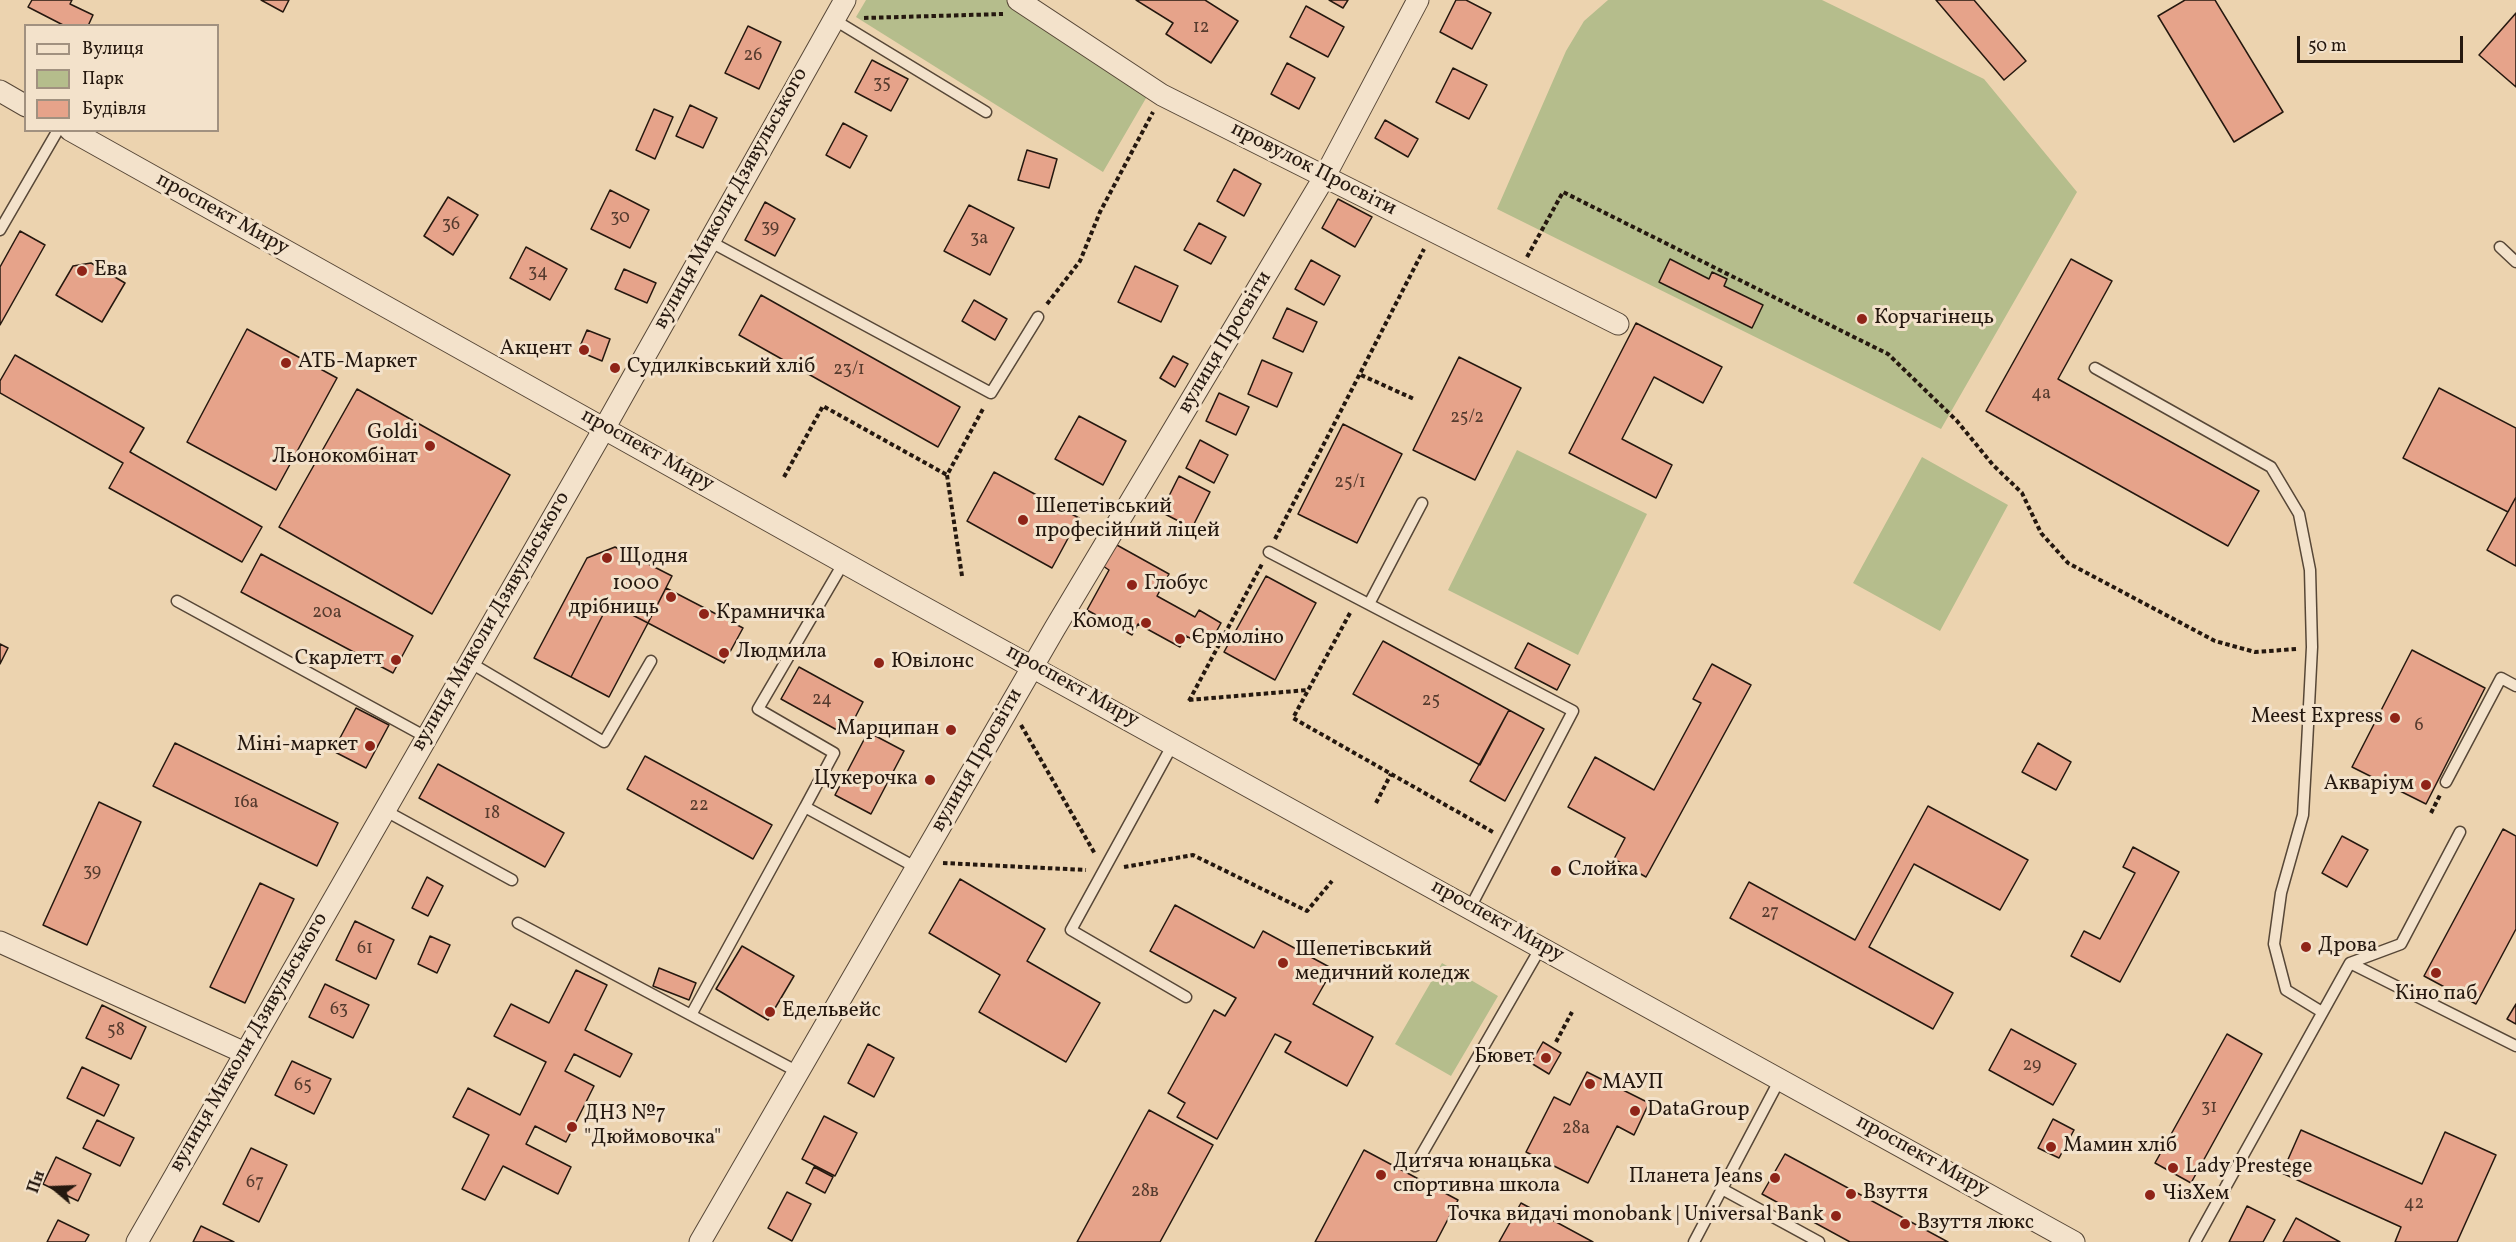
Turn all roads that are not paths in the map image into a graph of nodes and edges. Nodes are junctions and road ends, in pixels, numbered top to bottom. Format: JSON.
{"nodes":[{"id":1,"x":845,"y":0,"type":"edge"},
{"id":2,"x":1018,"y":0,"type":"edge"},
{"id":3,"x":1418,"y":0,"type":"edge"},
{"id":4,"x":833,"y":19,"type":"junction"},
{"id":5,"x":0,"y":91,"type":"edge"},
{"id":6,"x":24,"y":105,"type":"edge"},
{"id":7,"x":986,"y":112,"type":"dead end"},
{"id":8,"x":57,"y":132,"type":"edge"},
{"id":9,"x":74,"y":132,"type":"edge"},
{"id":10,"x":1325,"y":176,"type":"junction"},
{"id":11,"x":0,"y":230,"type":"edge"},
{"id":12,"x":709,"y":241,"type":"junction"},
{"id":13,"x":2500,"y":247,"type":"dead end"},
{"id":14,"x":2516,"y":262,"type":"edge"},
{"id":15,"x":1038,"y":317,"type":"road end"},
{"id":16,"x":1617,"y":324,"type":"dead end"},
{"id":17,"x":2095,"y":368,"type":"dead end"},
{"id":18,"x":605,"y":427,"type":"junction"},
{"id":19,"x":1422,"y":503,"type":"dead end"},
{"id":20,"x":1269,"y":552,"type":"road end"},
{"id":21,"x":844,"y":562,"type":"junction"},
{"id":22,"x":177,"y":601,"type":"dead end"},
{"id":23,"x":1369,"y":604,"type":"junction"},
{"id":24,"x":469,"y":662,"type":"junction"},
{"id":25,"x":651,"y":662,"type":"dead end"},
{"id":26,"x":1034,"y":666,"type":"junction"},
{"id":27,"x":2516,"y":686,"type":"edge"},
{"id":28,"x":426,"y":737,"type":"junction"},
{"id":29,"x":1173,"y":743,"type":"junction"},
{"id":30,"x":2446,"y":782,"type":"dead end"},
{"id":31,"x":805,"y":807,"type":"junction"},
{"id":32,"x":384,"y":810,"type":"junction"},
{"id":33,"x":2460,"y":832,"type":"dead end"},
{"id":34,"x":917,"y":868,"type":"junction"},
{"id":35,"x":512,"y":880,"type":"dead end"},
{"id":36,"x":1470,"y":908,"type":"junction"},
{"id":37,"x":518,"y":923,"type":"dead end"},
{"id":38,"x":0,"y":942,"type":"edge"},
{"id":39,"x":1542,"y":947,"type":"junction"},
{"id":40,"x":2350,"y":963,"type":"junction"},
{"id":41,"x":1186,"y":997,"type":"dead end"},
{"id":42,"x":2322,"y":1012,"type":"junction"},
{"id":43,"x":691,"y":1015,"type":"junction"},
{"id":44,"x":2516,"y":1046,"type":"edge"},
{"id":45,"x":245,"y":1053,"type":"junction"},
{"id":46,"x":798,"y":1072,"type":"junction"},
{"id":47,"x":1780,"y":1079,"type":"junction"},
{"id":48,"x":1415,"y":1166,"type":"dead end"},
{"id":49,"x":1722,"y":1189,"type":"junction"},
{"id":50,"x":137,"y":1242,"type":"edge"},
{"id":51,"x":700,"y":1242,"type":"edge"},
{"id":52,"x":1694,"y":1242,"type":"edge"},
{"id":53,"x":1819,"y":1242,"type":"edge"},
{"id":54,"x":2074,"y":1242,"type":"edge"},
{"id":55,"x":2195,"y":1242,"type":"edge"}],
"edges":[{"from":1,"to":4,"type":"street","name":"вулиця Миколи Дзявульського"},
{"from":2,"to":10,"type":"street","name":"провулок Просвіти"},
{"from":3,"to":10,"type":"street","name":"вулиця Просвіти"},
{"from":4,"to":7,"type":"lane"},
{"from":4,"to":12,"type":"street","name":"вулиця Миколи Дзявульського"},
{"from":5,"to":6,"type":"street"},
{"from":8,"to":11,"type":"lane"},
{"from":9,"to":18,"type":"street","name":"проспект Миру"},
{"from":10,"to":16,"type":"street","name":"провулок Просвіти"},
{"from":10,"to":26,"type":"street","name":"вулиця Просвіти"},
{"from":12,"to":15,"type":"lane"},
{"from":12,"to":18,"type":"street","name":"вулиця Миколи Дзявульського"},
{"from":13,"to":14,"type":"lane"},
{"from":17,"to":42,"type":"lane"},
{"from":18,"to":21,"type":"street","name":"проспект Миру"},
{"from":18,"to":24,"type":"street","name":"вулиця Миколи Дзявульського"},
{"from":19,"to":23,"type":"lane"},
{"from":20,"to":23,"type":"lane"},
{"from":21,"to":26,"type":"street","name":"проспект Миру"},
{"from":21,"to":31,"type":"lane"},
{"from":22,"to":28,"type":"lane"},
{"from":23,"to":36,"type":"lane"},
{"from":24,"to":25,"type":"lane"},
{"from":24,"to":28,"type":"street","name":"вулиця Миколи Дзявульського"},
{"from":26,"to":29,"type":"street","name":"проспект Миру"},
{"from":26,"to":34,"type":"street","name":"вулиця Просвіти"},
{"from":27,"to":30,"type":"lane"},
{"from":28,"to":32,"type":"street","name":"вулиця Миколи Дзявульського"},
{"from":29,"to":36,"type":"street","name":"проспект Миру"},
{"from":29,"to":41,"type":"lane"},
{"from":31,"to":34,"type":"lane"},
{"from":31,"to":43,"type":"lane"},
{"from":32,"to":35,"type":"lane"},
{"from":32,"to":45,"type":"street","name":"вулиця Миколи Дзявульського"},
{"from":33,"to":40,"type":"lane"},
{"from":34,"to":46,"type":"street","name":"вулиця Просвіти"},
{"from":36,"to":39,"type":"street","name":"проспект Миру"},
{"from":37,"to":43,"type":"lane"},
{"from":38,"to":45,"type":"street"},
{"from":39,"to":47,"type":"street","name":"проспект Миру"},
{"from":39,"to":48,"type":"lane"},
{"from":40,"to":42,"type":"lane"},
{"from":40,"to":44,"type":"lane"},
{"from":42,"to":55,"type":"lane"},
{"from":43,"to":46,"type":"lane"},
{"from":45,"to":50,"type":"street","name":"вулиця Миколи Дзявульського"},
{"from":46,"to":51,"type":"street","name":"вулиця Просвіти"},
{"from":47,"to":49,"type":"lane"},
{"from":47,"to":54,"type":"street","name":"проспект Миру"},
{"from":49,"to":52,"type":"lane"},
{"from":49,"to":53,"type":"lane"}]}
